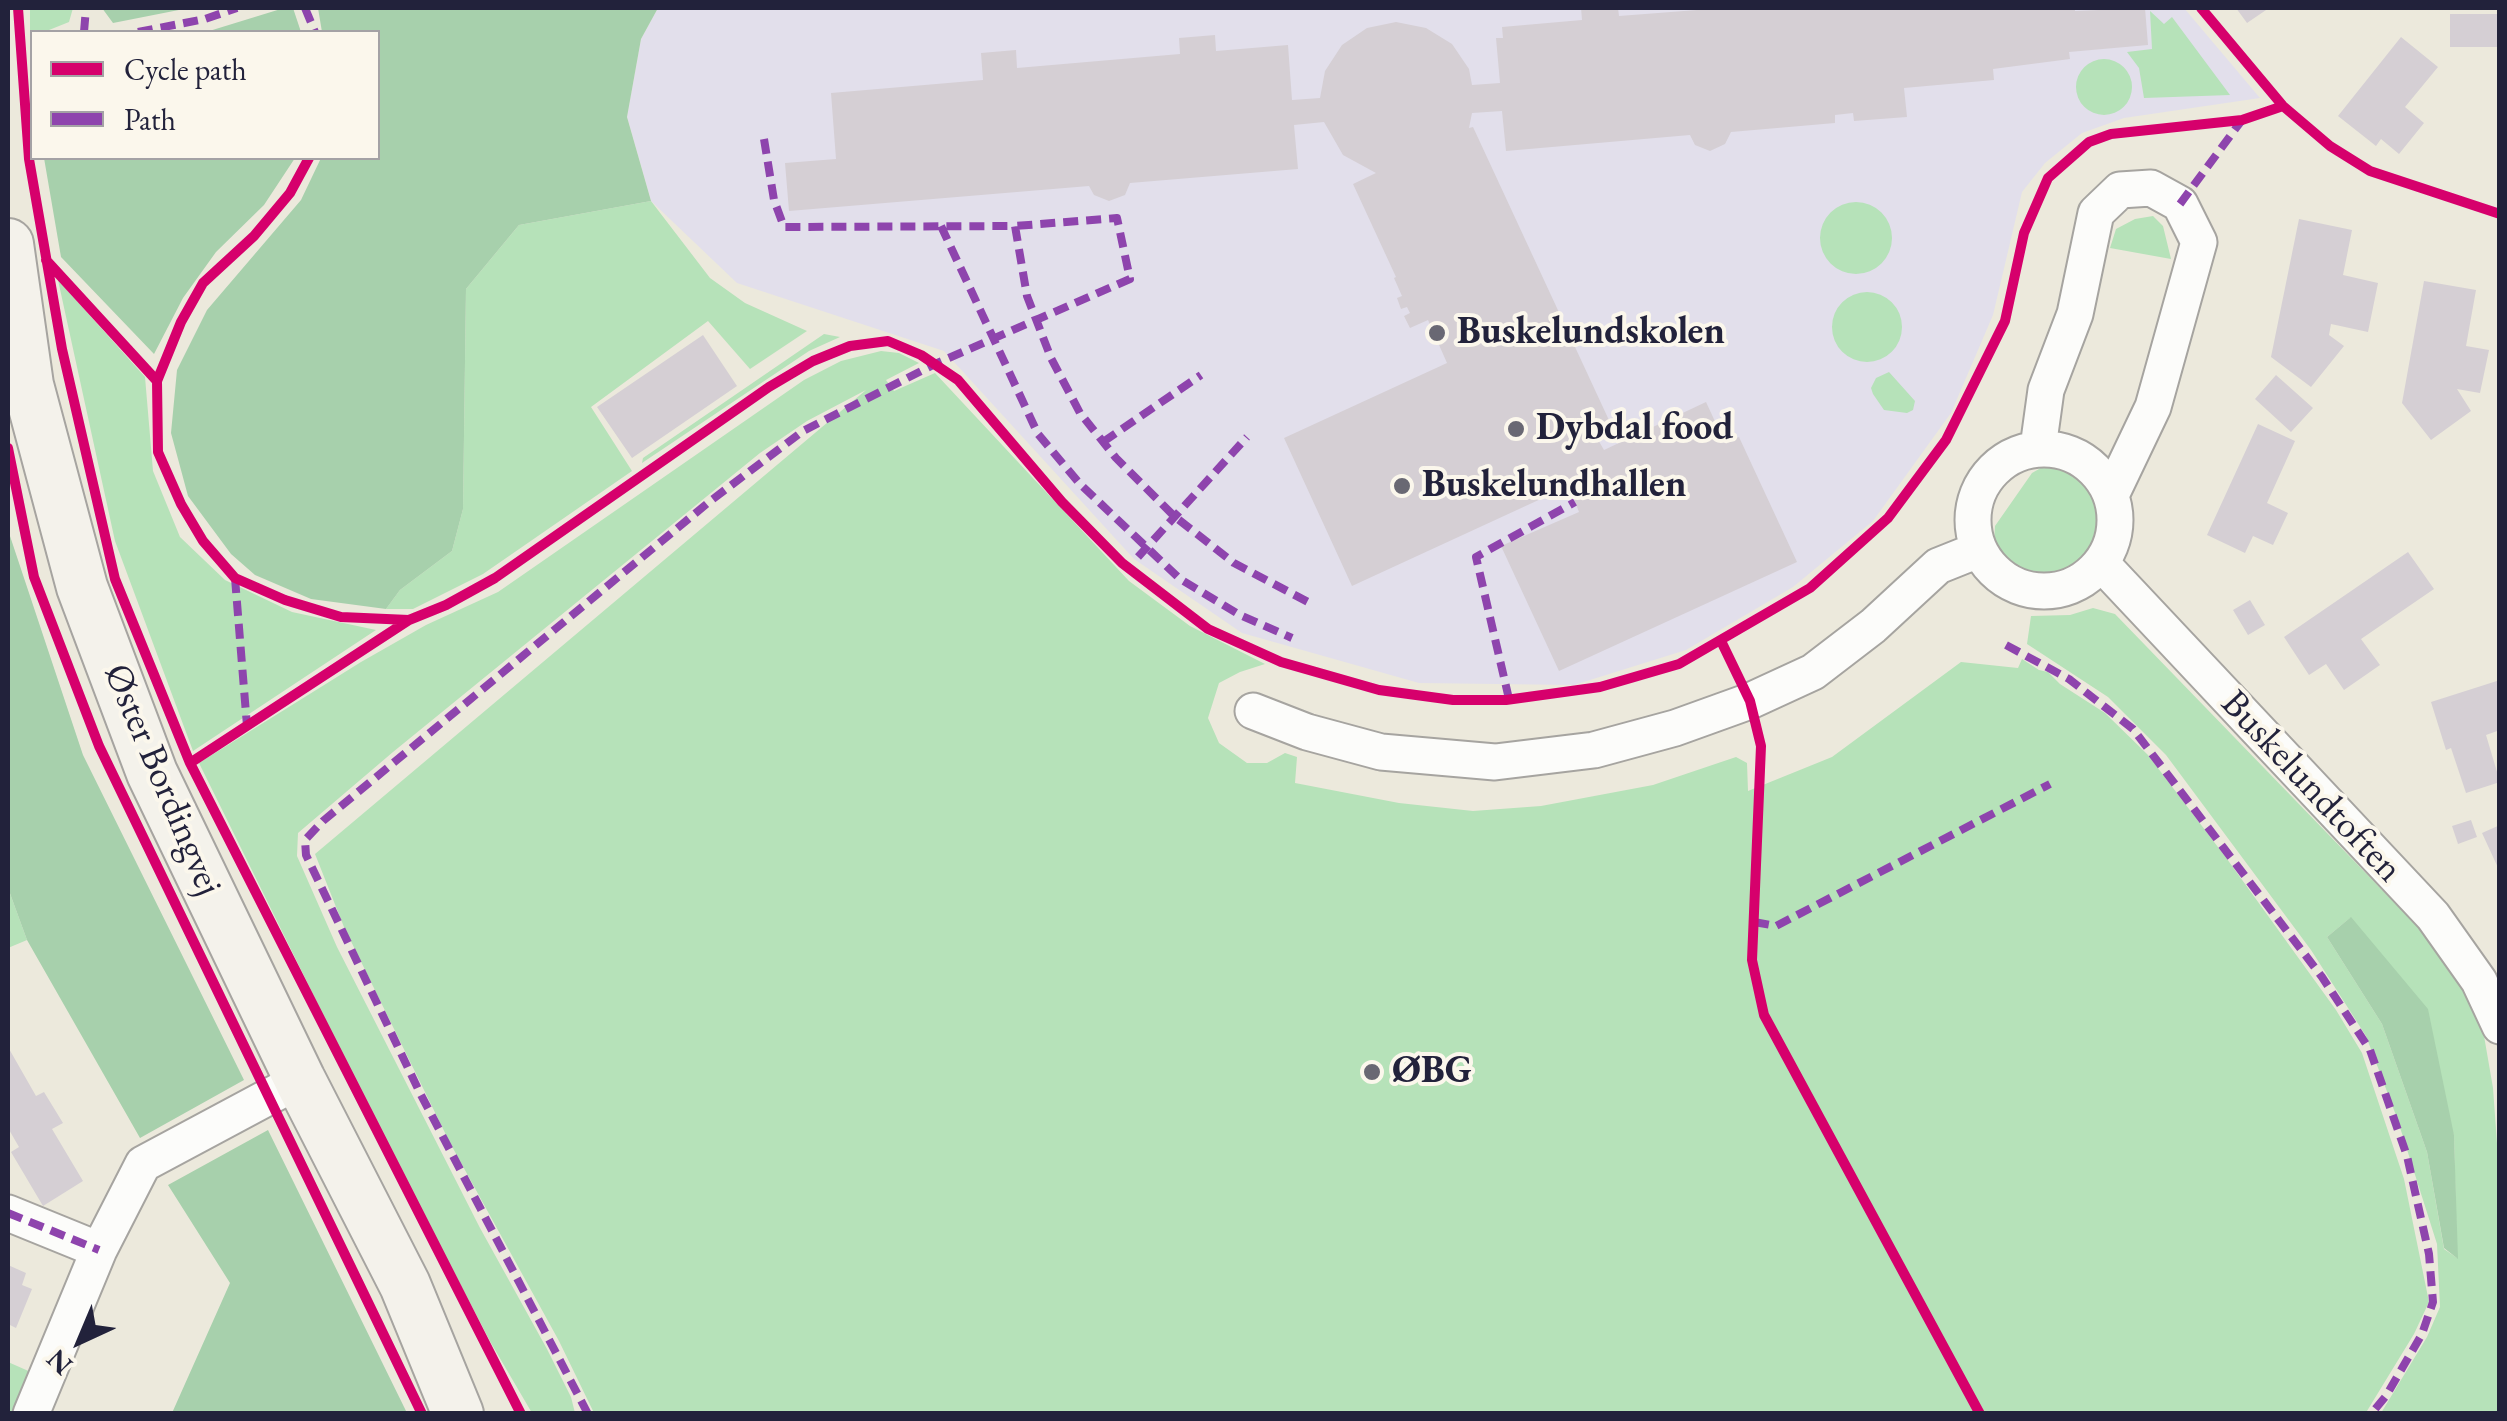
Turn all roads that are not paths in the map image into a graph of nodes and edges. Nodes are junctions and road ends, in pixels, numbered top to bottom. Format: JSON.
{"nodes":[{"id":1,"x":8,"y":244,"type":"edge"},
{"id":2,"x":2038,"y":448,"type":"junction"},
{"id":3,"x":2111,"y":494,"type":"junction"},
{"id":4,"x":1978,"y":550,"type":"junction"},
{"id":5,"x":2101,"y":563,"type":"junction"},
{"id":6,"x":1254,"y":710,"type":"dead end"},
{"id":7,"x":2500,"y":1026,"type":"edge"},
{"id":8,"x":300,"y":1080,"type":"junction"},
{"id":9,"x":8,"y":1212,"type":"edge"},
{"id":10,"x":100,"y":1250,"type":"junction"},
{"id":11,"x":405,"y":1285,"type":"junction"},
{"id":12,"x":30,"y":1414,"type":"edge"},
{"id":13,"x":458,"y":1414,"type":"edge"},
{"id":14,"x":487,"y":1414,"type":"edge"}],
"edges":[{"from":1,"to":8,"type":"street","name":"Øster Bordingvej"},
{"from":2,"to":3,"type":"street"},
{"from":2,"to":3,"type":"street"},
{"from":2,"to":4,"type":"street"},
{"from":3,"to":5,"type":"street"},
{"from":4,"to":5,"type":"street"},
{"from":4,"to":6,"type":"street"},
{"from":5,"to":7,"type":"street","name":"Buskelundtoften"},
{"from":8,"to":10,"type":"street"},
{"from":8,"to":11,"type":"street","name":"Øster Bordingvej"},
{"from":9,"to":10,"type":"street"},
{"from":10,"to":12,"type":"street"},
{"from":11,"to":13,"type":"street","name":"Øster Bordingvej"},
{"from":11,"to":14,"type":"street","name":"Øster Bordingvej"}]}
